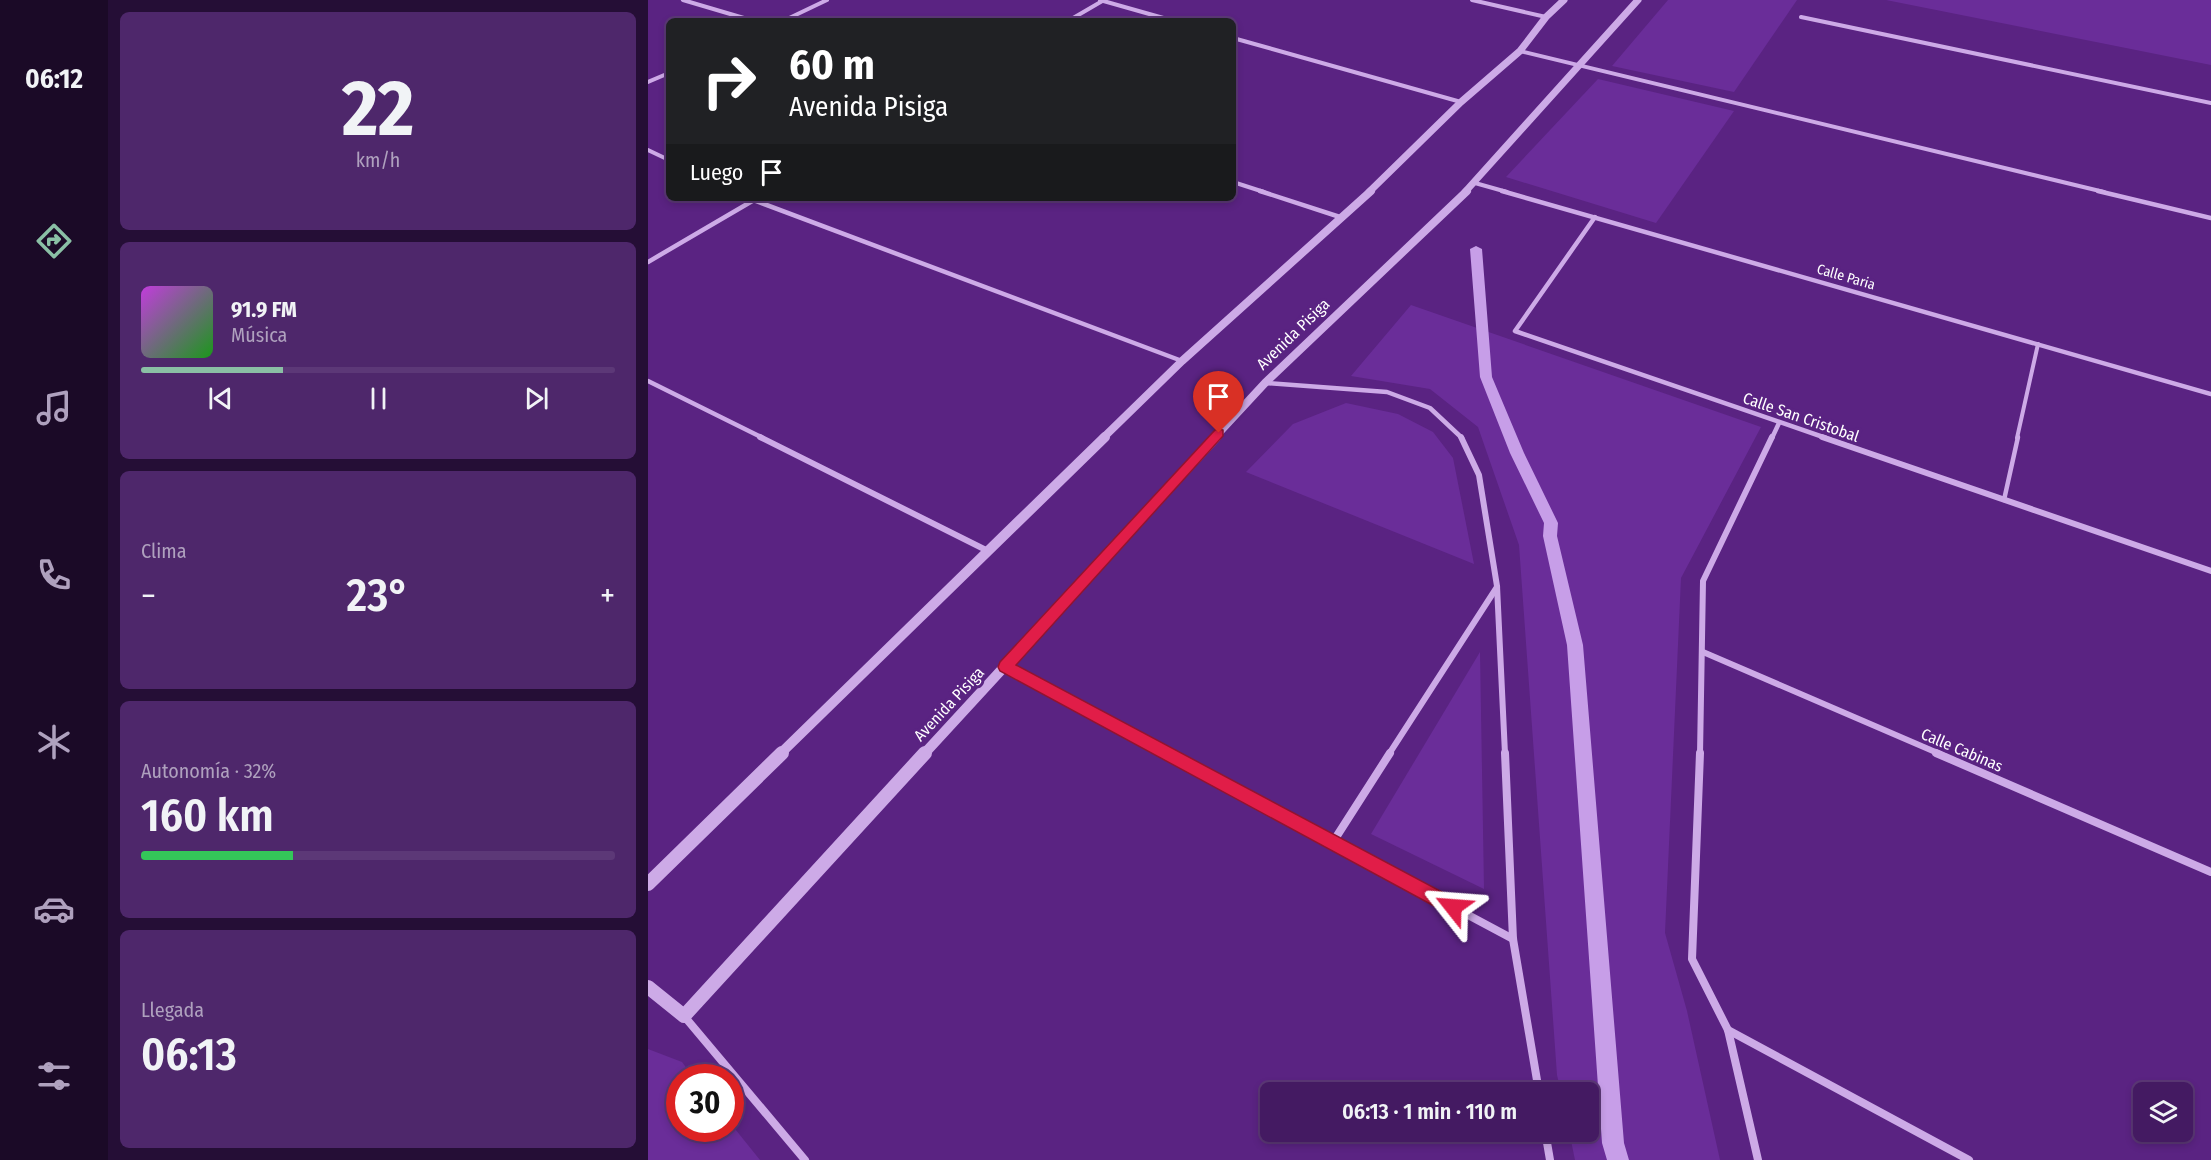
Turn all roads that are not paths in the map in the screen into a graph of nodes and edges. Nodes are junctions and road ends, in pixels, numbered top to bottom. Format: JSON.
{"nodes":[{"id":1,"x":682,"y":0,"type":"edge"},
{"id":2,"x":827,"y":0,"type":"edge"},
{"id":3,"x":1102,"y":0,"type":"edge"},
{"id":4,"x":1472,"y":0,"type":"edge"},
{"id":5,"x":1564,"y":0,"type":"edge"},
{"id":6,"x":1638,"y":0,"type":"edge"},
{"id":7,"x":1801,"y":16,"type":"dead end"},
{"id":8,"x":1546,"y":17,"type":"junction"},
{"id":9,"x":744,"y":18,"type":"edge"},
{"id":10,"x":789,"y":18,"type":"edge"},
{"id":11,"x":1073,"y":18,"type":"edge"},
{"id":12,"x":1164,"y":18,"type":"edge"},
{"id":13,"x":1236,"y":39,"type":"edge"},
{"id":14,"x":1520,"y":51,"type":"junction"},
{"id":15,"x":1578,"y":66,"type":"junction"},
{"id":16,"x":666,"y":74,"type":"edge"},
{"id":17,"x":648,"y":82,"type":"edge"},
{"id":18,"x":1461,"y":102,"type":"junction"},
{"id":19,"x":2211,"y":103,"type":"edge"},
{"id":20,"x":648,"y":150,"type":"edge"},
{"id":21,"x":666,"y":159,"type":"edge"},
{"id":22,"x":1236,"y":183,"type":"edge"},
{"id":23,"x":1475,"y":183,"type":"junction"},
{"id":24,"x":750,"y":201,"type":"edge"},
{"id":25,"x":758,"y":201,"type":"edge"},
{"id":26,"x":1594,"y":217,"type":"junction"},
{"id":27,"x":1343,"y":218,"type":"junction"},
{"id":28,"x":2211,"y":218,"type":"edge"},
{"id":29,"x":648,"y":262,"type":"edge"},
{"id":30,"x":2038,"y":344,"type":"junction"},
{"id":31,"x":1182,"y":361,"type":"junction"},
{"id":32,"x":648,"y":381,"type":"edge"},
{"id":33,"x":1265,"y":383,"type":"junction"},
{"id":34,"x":2211,"y":394,"type":"edge"},
{"id":35,"x":1779,"y":423,"type":"junction"},
{"id":36,"x":2004,"y":500,"type":"junction"},
{"id":37,"x":988,"y":551,"type":"junction"},
{"id":38,"x":2211,"y":571,"type":"edge"},
{"id":39,"x":1497,"y":586,"type":"junction"},
{"id":40,"x":1703,"y":652,"type":"junction"},
{"id":41,"x":1005,"y":667,"type":"junction"},
{"id":42,"x":1333,"y":842,"type":"junction"},
{"id":43,"x":2211,"y":872,"type":"edge"},
{"id":44,"x":648,"y":884,"type":"edge"},
{"id":45,"x":1513,"y":939,"type":"junction"},
{"id":46,"x":648,"y":987,"type":"edge"},
{"id":47,"x":684,"y":1016,"type":"junction"},
{"id":48,"x":1728,"y":1030,"type":"junction"},
{"id":49,"x":1537,"y":1082,"type":"edge"},
{"id":50,"x":1547,"y":1142,"type":"edge"},
{"id":51,"x":806,"y":1160,"type":"edge"},
{"id":52,"x":1550,"y":1160,"type":"edge"},
{"id":53,"x":1758,"y":1160,"type":"edge"},
{"id":54,"x":1969,"y":1160,"type":"edge"}],
"edges":[{"from":1,"to":9,"type":"street"},
{"from":2,"to":10,"type":"street"},
{"from":3,"to":11,"type":"street"},
{"from":3,"to":12,"type":"street"},
{"from":4,"to":8,"type":"street"},
{"from":5,"to":8,"type":"street"},
{"from":6,"to":15,"type":"street","name":"Avenida Pisiga"},
{"from":7,"to":19,"type":"street"},
{"from":8,"to":14,"type":"street"},
{"from":13,"to":18,"type":"street"},
{"from":14,"to":15,"type":"street"},
{"from":14,"to":18,"type":"street"},
{"from":15,"to":23,"type":"street","name":"Avenida Pisiga"},
{"from":15,"to":28,"type":"street"},
{"from":16,"to":17,"type":"street"},
{"from":18,"to":27,"type":"street"},
{"from":20,"to":21,"type":"street"},
{"from":22,"to":27,"type":"street"},
{"from":23,"to":26,"type":"street","name":"Calle Paria"},
{"from":23,"to":33,"type":"street","name":"Avenida Pisiga"},
{"from":24,"to":29,"type":"street"},
{"from":25,"to":31,"type":"street"},
{"from":26,"to":30,"type":"street","name":"Calle Paria"},
{"from":26,"to":35,"type":"street","name":"Calle San Cristobal"},
{"from":27,"to":31,"type":"street"},
{"from":30,"to":34,"type":"street","name":"Calle Paria"},
{"from":30,"to":36,"type":"lane"},
{"from":31,"to":37,"type":"street"},
{"from":32,"to":37,"type":"street"},
{"from":33,"to":39,"type":"street"},
{"from":33,"to":41,"type":"street","name":"Avenida Pisiga"},
{"from":35,"to":36,"type":"street","name":"Calle San Cristobal"},
{"from":35,"to":40,"type":"street"},
{"from":36,"to":38,"type":"street","name":"Calle San Cristobal"},
{"from":37,"to":44,"type":"street"},
{"from":39,"to":42,"type":"street"},
{"from":39,"to":45,"type":"street"},
{"from":40,"to":43,"type":"street","name":"Calle Cabinas"},
{"from":40,"to":48,"type":"street"},
{"from":41,"to":42,"type":"street"},
{"from":41,"to":47,"type":"street","name":"Avenida Pisiga"},
{"from":42,"to":45,"type":"street"},
{"from":45,"to":49,"type":"street"},
{"from":46,"to":47,"type":"street"},
{"from":47,"to":51,"type":"street"},
{"from":48,"to":53,"type":"street"},
{"from":48,"to":54,"type":"street"},
{"from":50,"to":52,"type":"street"}]}
